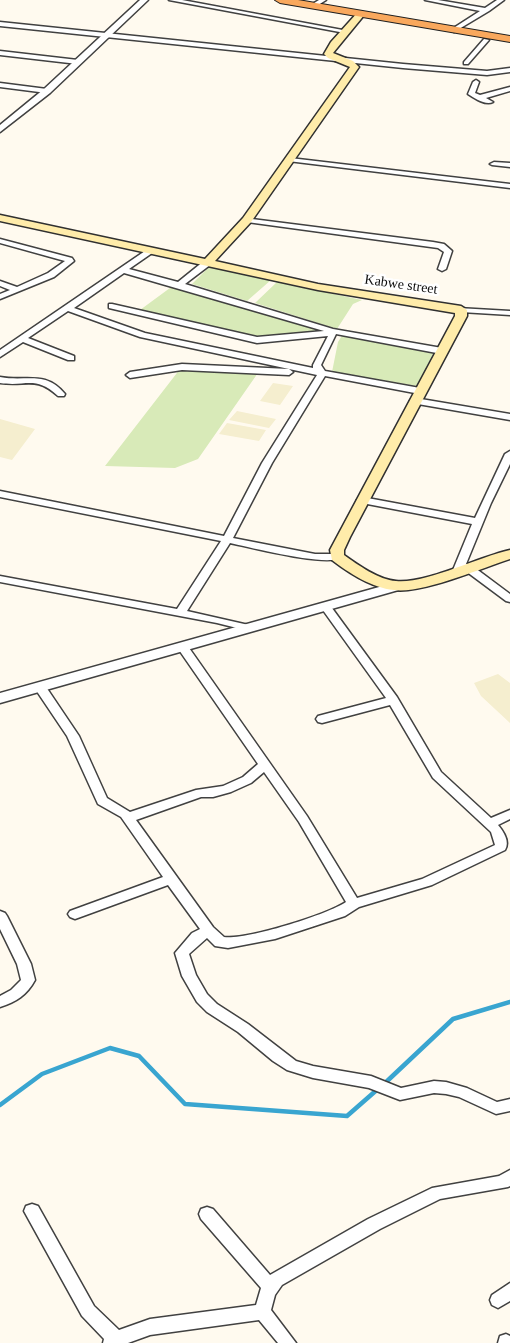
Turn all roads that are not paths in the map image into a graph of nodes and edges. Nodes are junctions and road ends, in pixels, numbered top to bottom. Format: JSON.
{"nodes":[{"id":1,"x":144,"y":0,"type":"edge"},
{"id":2,"x":172,"y":0,"type":"edge"},
{"id":3,"x":280,"y":0,"type":"edge"},
{"id":4,"x":428,"y":0,"type":"edge"},
{"id":5,"x":501,"y":0,"type":"edge"},
{"id":6,"x":449,"y":2,"type":"edge"},
{"id":7,"x":318,"y":3,"type":"edge"},
{"id":8,"x":487,"y":10,"type":"junction"},
{"id":9,"x":361,"y":14,"type":"junction"},
{"id":10,"x":0,"y":24,"type":"edge"},
{"id":11,"x":454,"y":30,"type":"junction"},
{"id":12,"x":345,"y":31,"type":"junction"},
{"id":13,"x":106,"y":35,"type":"junction"},
{"id":14,"x":486,"y":40,"type":"dead end"},
{"id":15,"x":510,"y":40,"type":"edge"},
{"id":16,"x":0,"y":53,"type":"edge"},
{"id":17,"x":337,"y":59,"type":"junction"},
{"id":18,"x":78,"y":62,"type":"junction"},
{"id":19,"x":466,"y":63,"type":"dead end"},
{"id":20,"x":510,"y":70,"type":"edge"},
{"id":21,"x":476,"y":82,"type":"dead end"},
{"id":22,"x":0,"y":85,"type":"edge"},
{"id":23,"x":510,"y":89,"type":"edge"},
{"id":24,"x":47,"y":91,"type":"junction"},
{"id":25,"x":478,"y":98,"type":"junction"},
{"id":26,"x":490,"y":102,"type":"dead end"},
{"id":27,"x":0,"y":129,"type":"edge"},
{"id":28,"x":290,"y":160,"type":"junction"},
{"id":29,"x":494,"y":164,"type":"dead end"},
{"id":30,"x":510,"y":165,"type":"edge"},
{"id":31,"x":510,"y":186,"type":"edge"},
{"id":32,"x":0,"y":218,"type":"edge"},
{"id":33,"x":247,"y":220,"type":"junction"},
{"id":34,"x":0,"y":241,"type":"edge"},
{"id":35,"x":151,"y":250,"type":"junction"},
{"id":36,"x":207,"y":263,"type":"junction"},
{"id":37,"x":442,"y":269,"type":"dead end"},
{"id":38,"x":123,"y":270,"type":"junction"},
{"id":39,"x":0,"y":283,"type":"edge"},
{"id":40,"x":179,"y":285,"type":"junction"},
{"id":41,"x":16,"y":289,"type":"junction"},
{"id":42,"x":0,"y":297,"type":"edge"},
{"id":43,"x":112,"y":306,"type":"dead end"},
{"id":44,"x":67,"y":308,"type":"junction"},
{"id":45,"x":461,"y":310,"type":"junction"},
{"id":46,"x":510,"y":313,"type":"edge"},
{"id":47,"x":334,"y":332,"type":"junction"},
{"id":48,"x":22,"y":339,"type":"junction"},
{"id":49,"x":442,"y":351,"type":"junction"},
{"id":50,"x":0,"y":354,"type":"edge"},
{"id":51,"x":71,"y":358,"type":"dead end"},
{"id":52,"x":311,"y":372,"type":"junction"},
{"id":53,"x":322,"y":373,"type":"junction"},
{"id":54,"x":130,"y":375,"type":"dead end"},
{"id":55,"x":0,"y":380,"type":"edge"},
{"id":56,"x":61,"y":394,"type":"dead end"},
{"id":57,"x":418,"y":396,"type":"junction"},
{"id":58,"x":510,"y":417,"type":"edge"},
{"id":59,"x":510,"y":454,"type":"edge"},
{"id":60,"x":0,"y":494,"type":"edge"},
{"id":61,"x":362,"y":500,"type":"junction"},
{"id":62,"x":478,"y":522,"type":"junction"},
{"id":63,"x":228,"y":538,"type":"junction"},
{"id":64,"x":510,"y":554,"type":"edge"},
{"id":65,"x":337,"y":557,"type":"junction"},
{"id":66,"x":462,"y":569,"type":"junction"},
{"id":67,"x":0,"y":579,"type":"edge"},
{"id":68,"x":396,"y":586,"type":"junction"},
{"id":69,"x":510,"y":599,"type":"edge"},
{"id":70,"x":325,"y":606,"type":"junction"},
{"id":71,"x":180,"y":613,"type":"junction"},
{"id":72,"x":249,"y":628,"type":"junction"},
{"id":73,"x":184,"y":646,"type":"junction"},
{"id":74,"x":40,"y":687,"type":"junction"},
{"id":75,"x":0,"y":698,"type":"edge"},
{"id":76,"x":393,"y":700,"type":"junction"},
{"id":77,"x":322,"y":719,"type":"dead end"},
{"id":78,"x":265,"y":765,"type":"junction"},
{"id":79,"x":510,"y":814,"type":"edge"},
{"id":80,"x":127,"y":818,"type":"junction"},
{"id":81,"x":490,"y":824,"type":"junction"},
{"id":82,"x":171,"y":878,"type":"junction"},
{"id":83,"x":354,"y":904,"type":"junction"},
{"id":84,"x":75,"y":914,"type":"dead end"},
{"id":85,"x":0,"y":916,"type":"edge"},
{"id":86,"x":208,"y":931,"type":"junction"},
{"id":87,"x":0,"y":1002,"type":"edge"},
{"id":88,"x":510,"y":1105,"type":"edge"},
{"id":89,"x":508,"y":1183,"type":"edge"},
{"id":90,"x":32,"y":1211,"type":"dead end"},
{"id":91,"x":207,"y":1214,"type":"dead end"},
{"id":92,"x":270,"y":1286,"type":"junction"},
{"id":93,"x":263,"y":1312,"type":"junction"},
{"id":94,"x":113,"y":1341,"type":"edge"},
{"id":95,"x":288,"y":1343,"type":"edge"}],
"edges":[{"from":1,"to":13,"type":"street"},
{"from":2,"to":12,"type":"street"},
{"from":3,"to":7,"type":"highway"},
{"from":4,"to":6,"type":"street"},
{"from":5,"to":8,"type":"street"},
{"from":6,"to":8,"type":"street"},
{"from":7,"to":9,"type":"highway"},
{"from":8,"to":11,"type":"street"},
{"from":9,"to":11,"type":"highway"},
{"from":9,"to":12,"type":"main road"},
{"from":10,"to":13,"type":"street"},
{"from":11,"to":15,"type":"highway"},
{"from":12,"to":17,"type":"main road"},
{"from":13,"to":17,"type":"street"},
{"from":13,"to":18,"type":"street"},
{"from":14,"to":19,"type":"street"},
{"from":16,"to":18,"type":"street"},
{"from":17,"to":20,"type":"street"},
{"from":17,"to":28,"type":"main road"},
{"from":18,"to":24,"type":"street"},
{"from":21,"to":25,"type":"street"},
{"from":22,"to":24,"type":"street"},
{"from":23,"to":25,"type":"street"},
{"from":24,"to":27,"type":"street"},
{"from":25,"to":26,"type":"street"},
{"from":28,"to":31,"type":"street"},
{"from":28,"to":33,"type":"main road"},
{"from":29,"to":30,"type":"street"},
{"from":32,"to":35,"type":"main road","name":"Kabwe street"},
{"from":33,"to":36,"type":"main road"},
{"from":33,"to":37,"type":"street"},
{"from":34,"to":41,"type":"street"},
{"from":35,"to":36,"type":"main road","name":"Kabwe street"},
{"from":35,"to":38,"type":"street"},
{"from":36,"to":40,"type":"street"},
{"from":36,"to":45,"type":"main road","name":"Kabwe street"},
{"from":38,"to":40,"type":"street"},
{"from":38,"to":44,"type":"street"},
{"from":39,"to":41,"type":"street"},
{"from":40,"to":47,"type":"street"},
{"from":41,"to":42,"type":"street"},
{"from":43,"to":47,"type":"street"},
{"from":44,"to":48,"type":"street"},
{"from":44,"to":52,"type":"street"},
{"from":45,"to":46,"type":"street"},
{"from":45,"to":49,"type":"main road"},
{"from":47,"to":49,"type":"street"},
{"from":47,"to":53,"type":"street"},
{"from":48,"to":50,"type":"street"},
{"from":48,"to":51,"type":"street"},
{"from":49,"to":57,"type":"main road"},
{"from":52,"to":53,"type":"street"},
{"from":52,"to":54,"type":"street"},
{"from":53,"to":57,"type":"street"},
{"from":53,"to":63,"type":"street"},
{"from":55,"to":56,"type":"street"},
{"from":57,"to":58,"type":"street"},
{"from":57,"to":61,"type":"main road"},
{"from":59,"to":62,"type":"street"},
{"from":60,"to":63,"type":"street"},
{"from":61,"to":62,"type":"street"},
{"from":61,"to":65,"type":"main road"},
{"from":62,"to":66,"type":"street"},
{"from":63,"to":65,"type":"street"},
{"from":63,"to":71,"type":"street"},
{"from":64,"to":66,"type":"main road"},
{"from":65,"to":68,"type":"main road"},
{"from":66,"to":68,"type":"main road"},
{"from":66,"to":69,"type":"street"},
{"from":67,"to":71,"type":"street"},
{"from":68,"to":70,"type":"street"},
{"from":70,"to":72,"type":"street"},
{"from":70,"to":76,"type":"street"},
{"from":71,"to":72,"type":"street"},
{"from":72,"to":73,"type":"street"},
{"from":73,"to":74,"type":"street"},
{"from":73,"to":78,"type":"street"},
{"from":74,"to":75,"type":"street"},
{"from":74,"to":80,"type":"street"},
{"from":76,"to":77,"type":"street"},
{"from":76,"to":81,"type":"street"},
{"from":78,"to":80,"type":"street"},
{"from":78,"to":83,"type":"street"},
{"from":79,"to":81,"type":"street"},
{"from":80,"to":82,"type":"street"},
{"from":81,"to":83,"type":"street"},
{"from":82,"to":84,"type":"street"},
{"from":82,"to":86,"type":"street"},
{"from":83,"to":86,"type":"street"},
{"from":85,"to":87,"type":"street"},
{"from":86,"to":88,"type":"street"},
{"from":89,"to":92,"type":"street"},
{"from":90,"to":94,"type":"street"},
{"from":91,"to":92,"type":"street"},
{"from":92,"to":93,"type":"street"},
{"from":93,"to":94,"type":"street"},
{"from":93,"to":95,"type":"street"}]}
